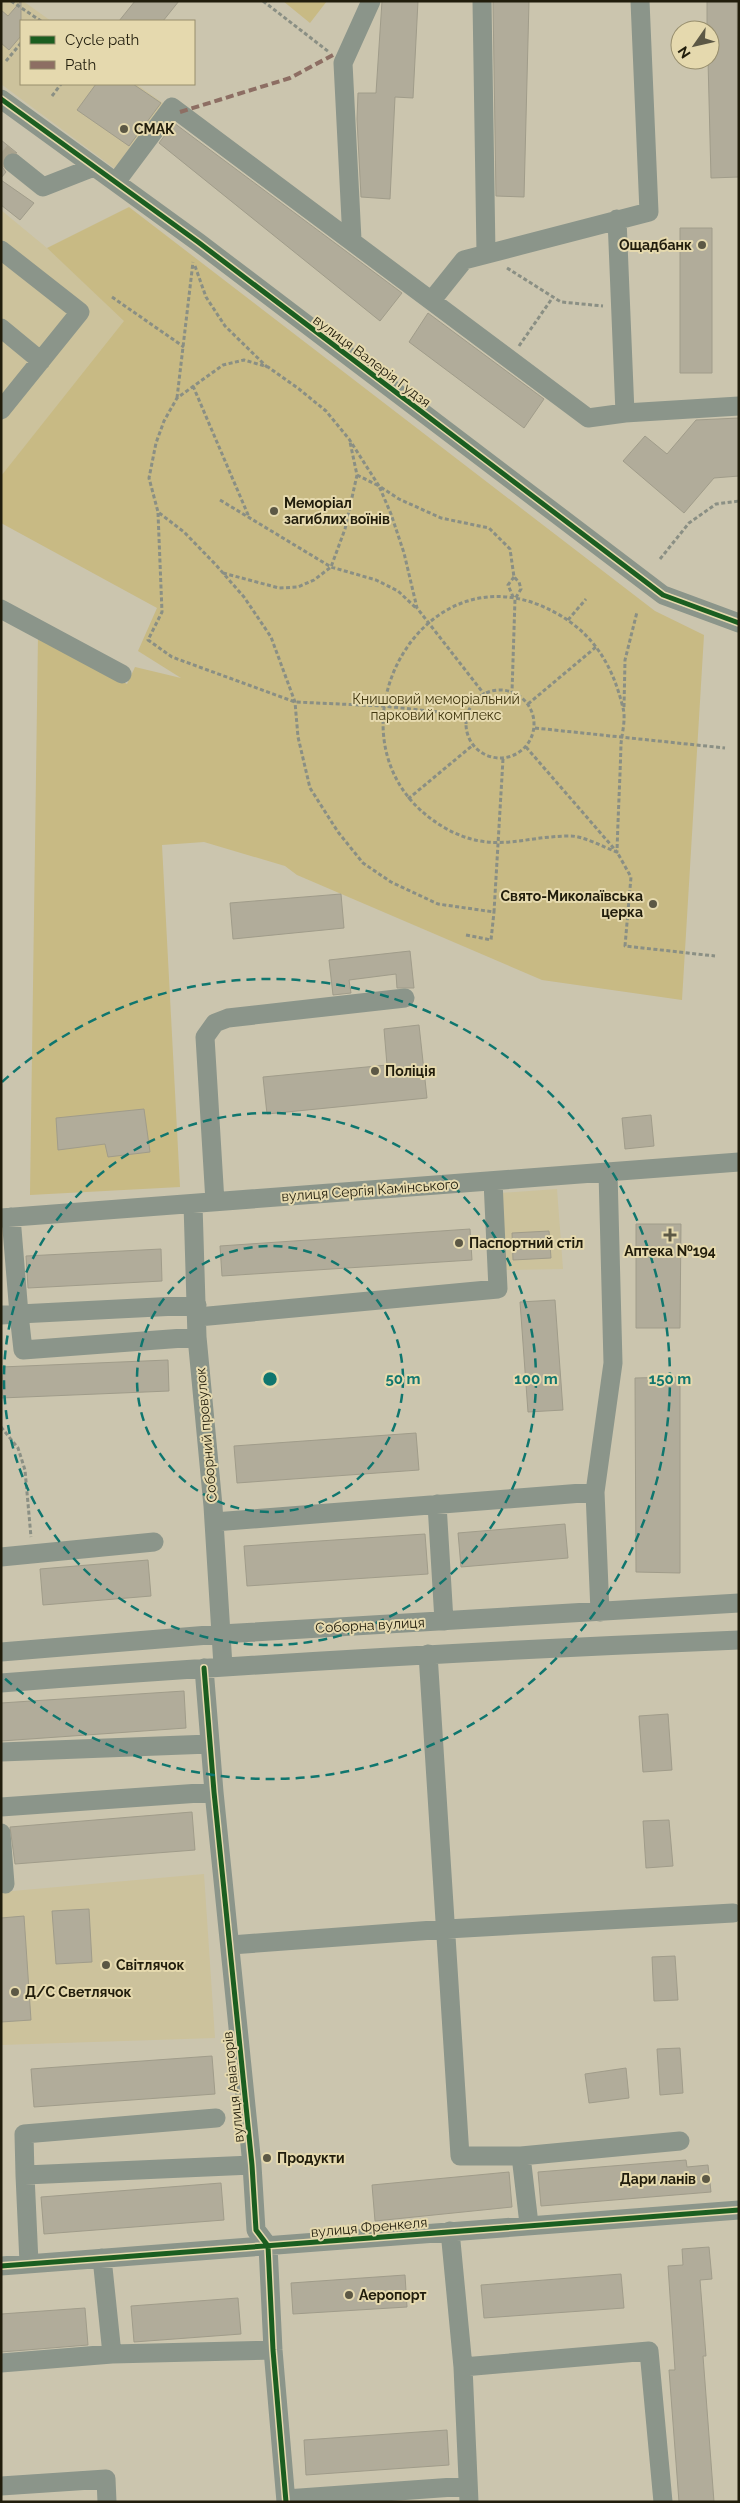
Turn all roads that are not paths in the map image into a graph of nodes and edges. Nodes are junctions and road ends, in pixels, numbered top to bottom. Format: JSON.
{"nodes":[{"id":1,"x":371,"y":1,"type":"edge"},
{"id":2,"x":482,"y":1,"type":"edge"},
{"id":3,"x":640,"y":1,"type":"edge"},
{"id":4,"x":1,"y":99,"type":"edge"},
{"id":5,"x":13,"y":162,"type":"tunnel mouth"},
{"id":6,"x":94,"y":167,"type":"junction"},
{"id":7,"x":116,"y":182,"type":"junction"},
{"id":8,"x":617,"y":219,"type":"junction"},
{"id":9,"x":352,"y":240,"type":"junction"},
{"id":10,"x":1,"y":250,"type":"edge"},
{"id":11,"x":486,"y":254,"type":"junction"},
{"id":12,"x":432,"y":300,"type":"junction"},
{"id":13,"x":1,"y":328,"type":"edge"},
{"id":14,"x":41,"y":361,"type":"junction"},
{"id":15,"x":3,"y":405,"type":"edge"},
{"id":16,"x":739,"y":406,"type":"edge"},
{"id":17,"x":625,"y":413,"type":"junction"},
{"id":18,"x":1,"y":608,"type":"edge"},
{"id":19,"x":739,"y":623,"type":"edge"},
{"id":20,"x":122,"y":674,"type":"dead end"},
{"id":21,"x":405,"y":998,"type":"dead end"},
{"id":22,"x":739,"y":1162,"type":"edge"},
{"id":23,"x":608,"y":1172,"type":"junction"},
{"id":24,"x":493,"y":1181,"type":"junction"},
{"id":25,"x":215,"y":1202,"type":"junction"},
{"id":26,"x":193,"y":1204,"type":"junction"},
{"id":27,"x":6,"y":1217,"type":"edge"},
{"id":28,"x":197,"y":1311,"type":"junction"},
{"id":29,"x":10,"y":1315,"type":"edge"},
{"id":30,"x":197,"y":1338,"type":"junction"},
{"id":31,"x":595,"y":1492,"type":"junction"},
{"id":32,"x":437,"y":1504,"type":"junction"},
{"id":33,"x":214,"y":1522,"type":"junction"},
{"id":34,"x":154,"y":1542,"type":"dead end"},
{"id":35,"x":1,"y":1557,"type":"edge"},
{"id":36,"x":739,"y":1603,"type":"edge"},
{"id":37,"x":600,"y":1612,"type":"junction"},
{"id":38,"x":444,"y":1621,"type":"junction"},
{"id":39,"x":221,"y":1634,"type":"junction"},
{"id":40,"x":739,"y":1640,"type":"edge"},
{"id":41,"x":1,"y":1652,"type":"edge"},
{"id":42,"x":428,"y":1654,"type":"junction"},
{"id":43,"x":214,"y":1667,"type":"junction"},
{"id":44,"x":1,"y":1683,"type":"edge"},
{"id":45,"x":210,"y":1744,"type":"junction"},
{"id":46,"x":1,"y":1752,"type":"edge"},
{"id":47,"x":214,"y":1792,"type":"junction"},
{"id":48,"x":1,"y":1807,"type":"edge"},
{"id":49,"x":1,"y":1833,"type":"edge"},
{"id":50,"x":5,"y":1884,"type":"dead end"},
{"id":51,"x":733,"y":1913,"type":"dead end"},
{"id":52,"x":447,"y":1929,"type":"junction"},
{"id":53,"x":231,"y":1945,"type":"junction"},
{"id":54,"x":216,"y":2118,"type":"dead end"},
{"id":55,"x":680,"y":2141,"type":"dead end"},
{"id":56,"x":521,"y":2156,"type":"junction"},
{"id":57,"x":252,"y":2165,"type":"junction"},
{"id":58,"x":26,"y":2175,"type":"junction"},
{"id":59,"x":739,"y":2210,"type":"edge"},
{"id":60,"x":530,"y":2224,"type":"junction"},
{"id":61,"x":450,"y":2231,"type":"junction"},
{"id":62,"x":268,"y":2246,"type":"junction"},
{"id":63,"x":102,"y":2258,"type":"junction"},
{"id":64,"x":29,"y":2264,"type":"junction"},
{"id":65,"x":1,"y":2266,"type":"edge"},
{"id":66,"x":273,"y":2350,"type":"junction"},
{"id":67,"x":112,"y":2354,"type":"junction"},
{"id":68,"x":1,"y":2363,"type":"edge"},
{"id":69,"x":463,"y":2367,"type":"junction"},
{"id":70,"x":1,"y":2486,"type":"edge"},
{"id":71,"x":468,"y":2494,"type":"edge"},
{"id":72,"x":286,"y":2500,"type":"edge"},
{"id":73,"x":107,"y":2502,"type":"edge"},
{"id":74,"x":663,"y":2502,"type":"edge"}],
"edges":[{"from":1,"to":9,"type":"street"},
{"from":2,"to":11,"type":"street"},
{"from":3,"to":8,"type":"street"},
{"from":4,"to":6,"type":"street","name":"вулиця Валерія Гудзя"},
{"from":5,"to":6,"type":"street"},
{"from":6,"to":7,"type":"street","name":"вулиця Валерія Гудзя"},
{"from":7,"to":9,"type":"street"},
{"from":7,"to":19,"type":"street","name":"вулиця Валерія Гудзя"},
{"from":8,"to":11,"type":"street"},
{"from":8,"to":17,"type":"street"},
{"from":9,"to":12,"type":"street"},
{"from":10,"to":14,"type":"street"},
{"from":11,"to":12,"type":"street"},
{"from":12,"to":17,"type":"street"},
{"from":13,"to":14,"type":"street"},
{"from":14,"to":15,"type":"street"},
{"from":16,"to":17,"type":"street"},
{"from":18,"to":20,"type":"street"},
{"from":21,"to":25,"type":"street"},
{"from":22,"to":23,"type":"street","name":"вулиця Сергія Камінського"},
{"from":23,"to":24,"type":"street","name":"вулиця Сергія Камінського"},
{"from":23,"to":31,"type":"street"},
{"from":24,"to":25,"type":"street","name":"вулиця Сергія Камінського"},
{"from":24,"to":28,"type":"street"},
{"from":25,"to":26,"type":"street","name":"вулиця Сергія Камінського"},
{"from":26,"to":27,"type":"street","name":"вулиця Сергія Камінського"},
{"from":26,"to":28,"type":"street","name":"Соборний провулок"},
{"from":27,"to":29,"type":"street"},
{"from":28,"to":29,"type":"street"},
{"from":28,"to":30,"type":"street","name":"Соборний провулок"},
{"from":29,"to":30,"type":"street"},
{"from":30,"to":33,"type":"street","name":"Соборний провулок"},
{"from":31,"to":32,"type":"street"},
{"from":31,"to":37,"type":"street"},
{"from":32,"to":33,"type":"street"},
{"from":32,"to":38,"type":"street"},
{"from":33,"to":39,"type":"street","name":"Соборний провулок"},
{"from":34,"to":35,"type":"street"},
{"from":36,"to":37,"type":"street","name":"Соборна вулиця"},
{"from":37,"to":38,"type":"street","name":"Соборна вулиця"},
{"from":38,"to":39,"type":"street","name":"Соборна вулиця"},
{"from":39,"to":41,"type":"street","name":"Соборна вулиця"},
{"from":39,"to":43,"type":"street","name":"Соборний провулок"},
{"from":40,"to":42,"type":"street"},
{"from":42,"to":43,"type":"street"},
{"from":42,"to":52,"type":"street"},
{"from":43,"to":44,"type":"street"},
{"from":43,"to":45,"type":"street","name":"вулиця Авіаторів"},
{"from":45,"to":46,"type":"street"},
{"from":45,"to":47,"type":"street","name":"вулиця Авіаторів"},
{"from":47,"to":48,"type":"street"},
{"from":47,"to":53,"type":"street","name":"вулиця Авіаторів"},
{"from":49,"to":50,"type":"street"},
{"from":51,"to":52,"type":"street"},
{"from":52,"to":53,"type":"street"},
{"from":52,"to":56,"type":"street"},
{"from":53,"to":57,"type":"street","name":"вулиця Авіаторів"},
{"from":54,"to":58,"type":"street"},
{"from":55,"to":56,"type":"street"},
{"from":56,"to":60,"type":"street"},
{"from":57,"to":58,"type":"street"},
{"from":57,"to":62,"type":"street","name":"вулиця Авіаторів"},
{"from":58,"to":64,"type":"street"},
{"from":59,"to":60,"type":"street","name":"вулиця Френкеля"},
{"from":60,"to":61,"type":"street","name":"вулиця Френкеля"},
{"from":61,"to":62,"type":"street","name":"вулиця Френкеля"},
{"from":61,"to":69,"type":"street"},
{"from":62,"to":63,"type":"street","name":"вулиця Френкеля"},
{"from":62,"to":66,"type":"street","name":"вулиця Авіаторів"},
{"from":63,"to":64,"type":"street","name":"вулиця Френкеля"},
{"from":63,"to":67,"type":"street"},
{"from":64,"to":65,"type":"street","name":"вулиця Френкеля"},
{"from":66,"to":67,"type":"street"},
{"from":66,"to":72,"type":"street","name":"вулиця Авіаторів"},
{"from":67,"to":68,"type":"street"},
{"from":69,"to":71,"type":"street"},
{"from":69,"to":74,"type":"street"},
{"from":70,"to":73,"type":"street"},
{"from":71,"to":72,"type":"street"}]}
